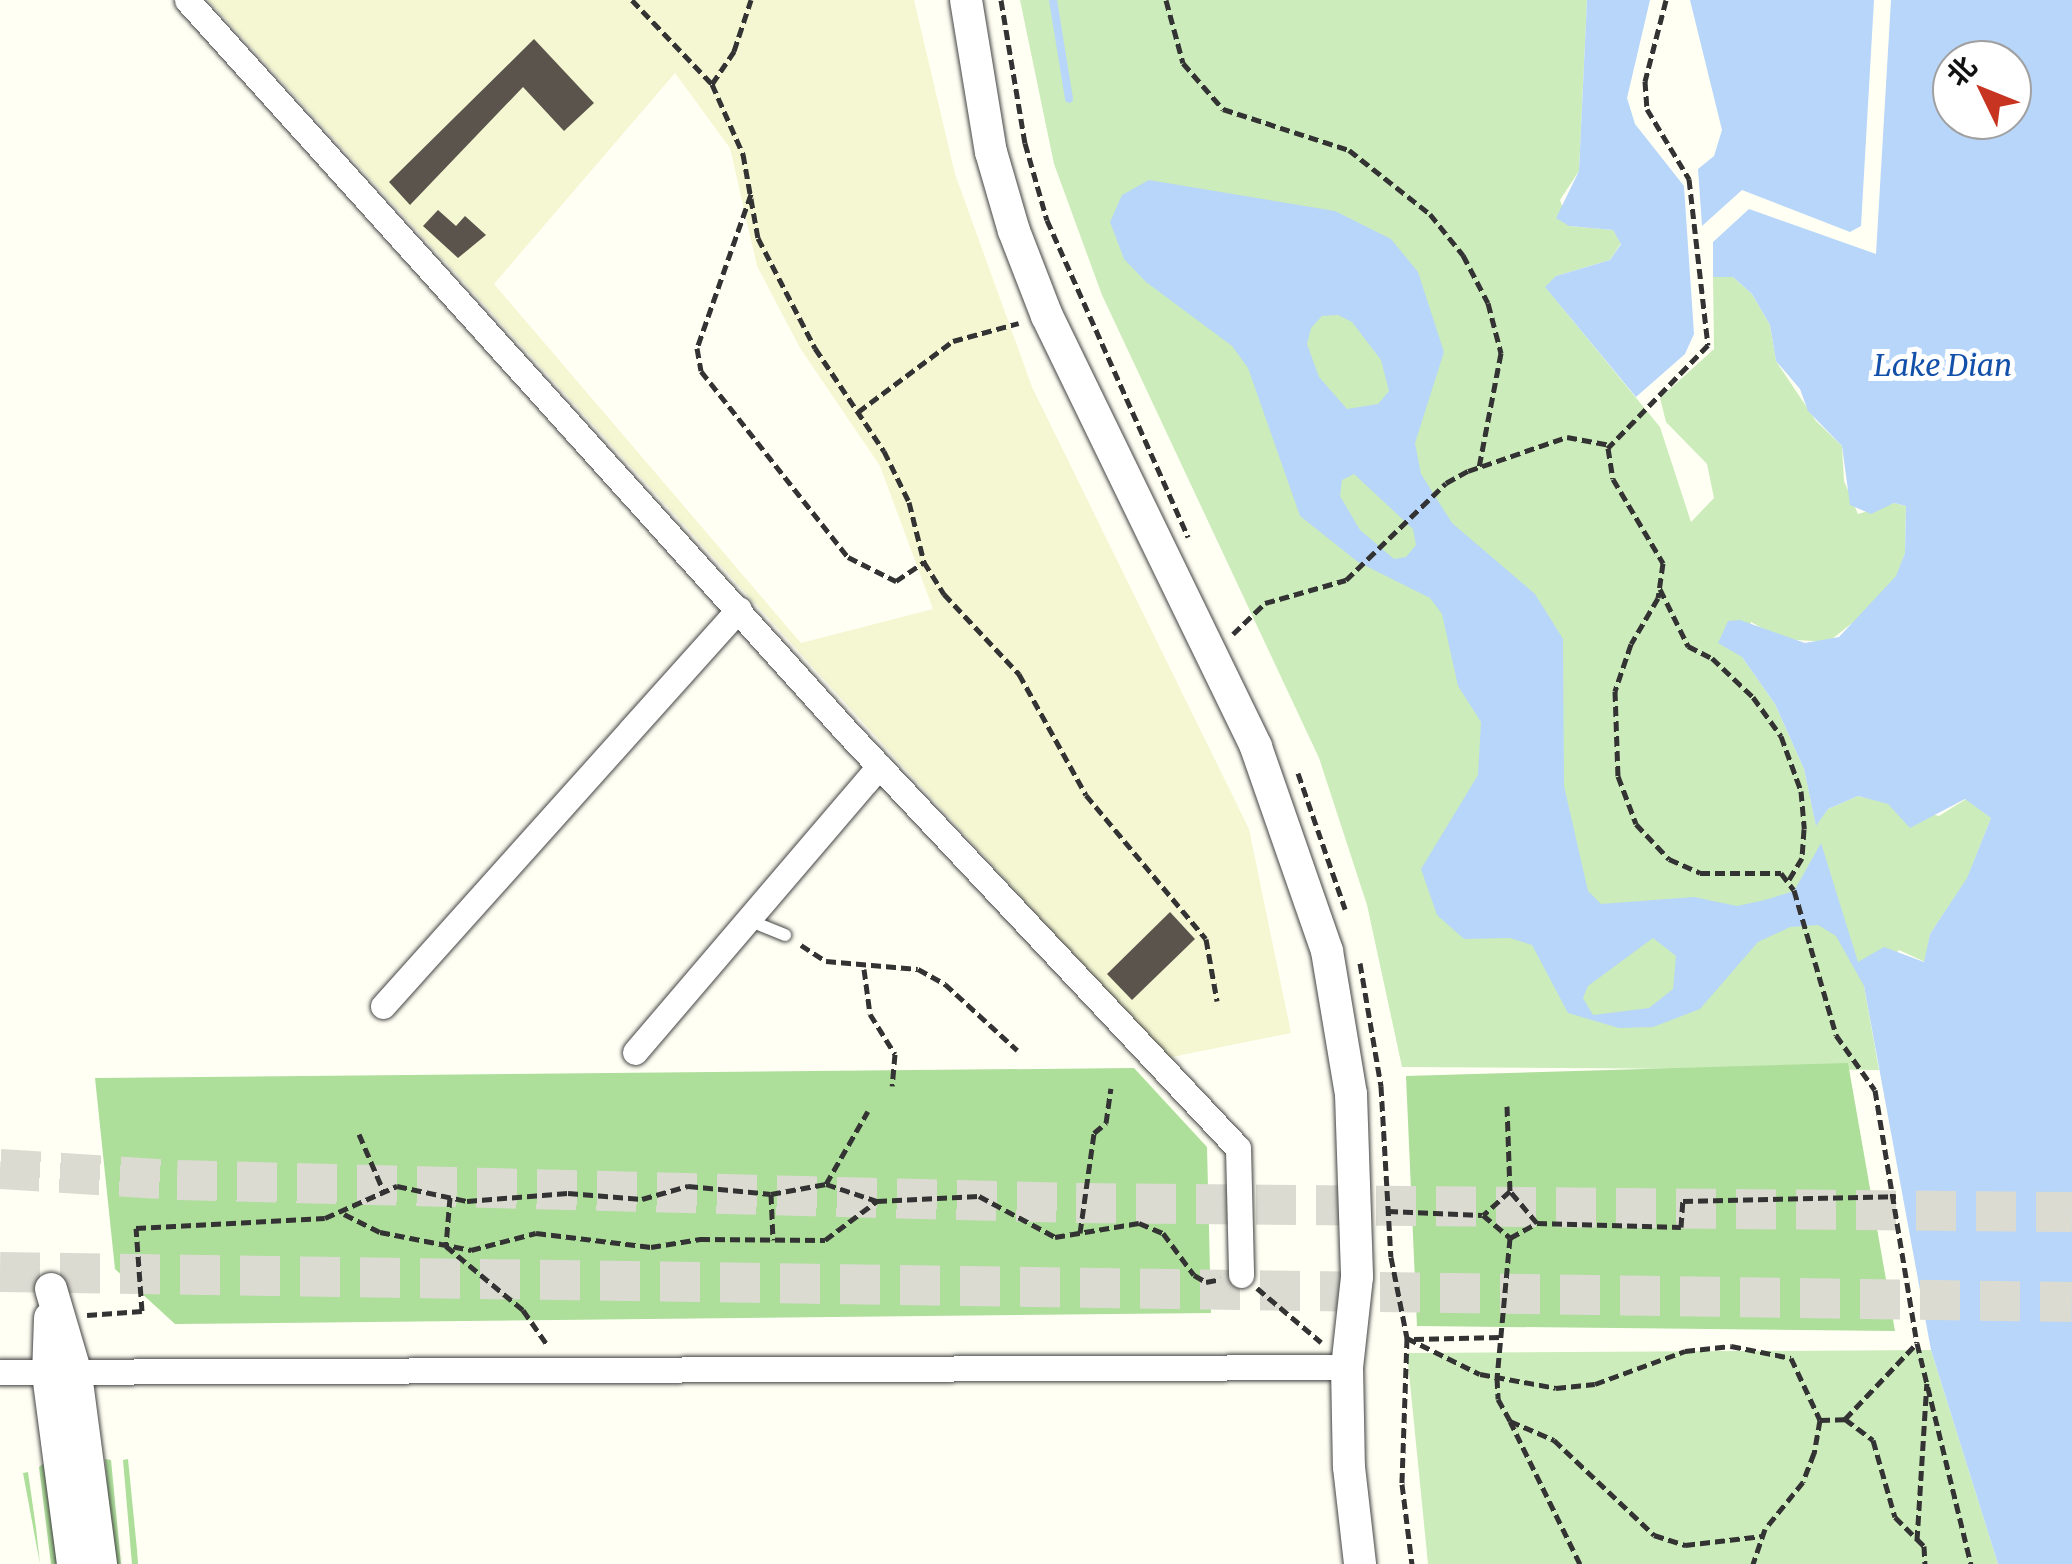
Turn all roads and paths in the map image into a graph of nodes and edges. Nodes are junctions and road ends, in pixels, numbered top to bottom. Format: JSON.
{"nodes":[{"id":1,"x":187,"y":0,"type":"edge"},
{"id":2,"x":632,"y":0,"type":"edge"},
{"id":3,"x":751,"y":0,"type":"edge"},
{"id":4,"x":966,"y":0,"type":"edge"},
{"id":5,"x":1166,"y":0,"type":"edge"},
{"id":6,"x":1666,"y":0,"type":"edge"},
{"id":7,"x":712,"y":84,"type":"junction"},
{"id":8,"x":752,"y":192,"type":"junction"},
{"id":9,"x":1047,"y":316,"type":"junction"},
{"id":10,"x":858,"y":412,"type":"junction"},
{"id":11,"x":1610,"y":445,"type":"junction"},
{"id":12,"x":1480,"y":466,"type":"junction"},
{"id":13,"x":924,"y":562,"type":"junction"},
{"id":14,"x":1660,"y":589,"type":"junction"},
{"id":15,"x":739,"y":609,"type":"junction"},
{"id":16,"x":1233,"y":634,"type":"dead end"},
{"id":17,"x":879,"y":766,"type":"junction"},
{"id":18,"x":1790,"y":880,"type":"junction"},
{"id":19,"x":748,"y":920,"type":"junction"},
{"id":20,"x":785,"y":935,"type":"joint"},
{"id":21,"x":864,"y":969,"type":"junction"},
{"id":22,"x":1217,"y":1001,"type":"dead end"},
{"id":23,"x":383,"y":1006,"type":"dead end"},
{"id":24,"x":1018,"y":1050,"type":"dead end"},
{"id":25,"x":635,"y":1052,"type":"dead end"},
{"id":26,"x":892,"y":1086,"type":"dead end"},
{"id":27,"x":1111,"y":1088,"type":"dead end"},
{"id":28,"x":1507,"y":1106,"type":"dead end"},
{"id":29,"x":868,"y":1111,"type":"dead end"},
{"id":30,"x":359,"y":1134,"type":"dead end"},
{"id":31,"x":826,"y":1184,"type":"junction"},
{"id":32,"x":383,"y":1190,"type":"junction"},
{"id":33,"x":1510,"y":1191,"type":"junction"},
{"id":34,"x":772,"y":1194,"type":"junction"},
{"id":35,"x":450,"y":1196,"type":"junction"},
{"id":36,"x":1896,"y":1196,"type":"junction"},
{"id":37,"x":877,"y":1201,"type":"junction"},
{"id":38,"x":1355,"y":1213,"type":"junction"},
{"id":39,"x":344,"y":1214,"type":"junction"},
{"id":40,"x":1482,"y":1214,"type":"junction"},
{"id":41,"x":1537,"y":1223,"type":"junction"},
{"id":42,"x":1080,"y":1232,"type":"junction"},
{"id":43,"x":1510,"y":1238,"type":"junction"},
{"id":44,"x":773,"y":1240,"type":"junction"},
{"id":45,"x":446,"y":1246,"type":"junction"},
{"id":46,"x":1391,"y":1256,"type":"dead end"},
{"id":47,"x":1241,"y":1276,"type":"junction"},
{"id":48,"x":59,"y":1316,"type":"joint"},
{"id":49,"x":1501,"y":1337,"type":"junction"},
{"id":50,"x":1409,"y":1338,"type":"junction"},
{"id":51,"x":1917,"y":1343,"type":"junction"},
{"id":52,"x":1348,"y":1366,"type":"junction"},
{"id":53,"x":554,"y":1368,"type":"junction"},
{"id":54,"x":0,"y":1372,"type":"edge"},
{"id":55,"x":62,"y":1374,"type":"junction"},
{"id":56,"x":1497,"y":1378,"type":"junction"},
{"id":57,"x":1927,"y":1379,"type":"junction"},
{"id":58,"x":1844,"y":1419,"type":"junction"},
{"id":59,"x":1820,"y":1420,"type":"junction"},
{"id":60,"x":1510,"y":1421,"type":"junction"},
{"id":61,"x":1762,"y":1536,"type":"junction"},
{"id":62,"x":1918,"y":1540,"type":"junction"},
{"id":63,"x":73,"y":1564,"type":"edge"},
{"id":64,"x":101,"y":1564,"type":"edge"},
{"id":65,"x":1360,"y":1564,"type":"edge"},
{"id":66,"x":1412,"y":1564,"type":"edge"},
{"id":67,"x":1580,"y":1564,"type":"edge"},
{"id":68,"x":1754,"y":1564,"type":"edge"},
{"id":69,"x":1926,"y":1564,"type":"edge"},
{"id":70,"x":1972,"y":1564,"type":"edge"}],
"edges":[{"from":1,"to":15,"type":"street"},
{"from":2,"to":7,"type":"path"},
{"from":3,"to":7,"type":"path"},
{"from":4,"to":9,"type":"street"},
{"from":5,"to":12,"type":"path"},
{"from":6,"to":11,"type":"path"},
{"from":7,"to":8,"type":"path"},
{"from":8,"to":10,"type":"path"},
{"from":8,"to":13,"type":"path"},
{"from":9,"to":10,"type":"path"},
{"from":9,"to":38,"type":"street"},
{"from":10,"to":13,"type":"path"},
{"from":11,"to":12,"type":"path"},
{"from":11,"to":14,"type":"path"},
{"from":12,"to":16,"type":"path"},
{"from":13,"to":22,"type":"path"},
{"from":14,"to":18,"type":"path"},
{"from":14,"to":18,"type":"path"},
{"from":15,"to":17,"type":"street"},
{"from":15,"to":23,"type":"street"},
{"from":17,"to":19,"type":"street"},
{"from":17,"to":47,"type":"street"},
{"from":18,"to":36,"type":"path"},
{"from":19,"to":20,"type":"lane"},
{"from":19,"to":25,"type":"street"},
{"from":20,"to":21,"type":"path"},
{"from":21,"to":24,"type":"path"},
{"from":21,"to":26,"type":"path"},
{"from":27,"to":42,"type":"path"},
{"from":28,"to":33,"type":"path"},
{"from":29,"to":31,"type":"path"},
{"from":30,"to":32,"type":"path"},
{"from":31,"to":34,"type":"path"},
{"from":31,"to":37,"type":"path"},
{"from":32,"to":35,"type":"path"},
{"from":32,"to":39,"type":"path"},
{"from":33,"to":40,"type":"path"},
{"from":33,"to":41,"type":"path"},
{"from":34,"to":35,"type":"path"},
{"from":34,"to":44,"type":"path"},
{"from":35,"to":45,"type":"path"},
{"from":36,"to":41,"type":"path"},
{"from":36,"to":51,"type":"path"},
{"from":37,"to":42,"type":"path"},
{"from":37,"to":44,"type":"path"},
{"from":38,"to":40,"type":"path"},
{"from":38,"to":52,"type":"street"},
{"from":39,"to":45,"type":"path"},
{"from":39,"to":48,"type":"path"},
{"from":40,"to":43,"type":"path"},
{"from":41,"to":43,"type":"path"},
{"from":42,"to":47,"type":"path"},
{"from":43,"to":49,"type":"path"},
{"from":44,"to":45,"type":"path"},
{"from":45,"to":53,"type":"path"},
{"from":46,"to":50,"type":"path"},
{"from":47,"to":52,"type":"path"},
{"from":48,"to":55,"type":"street"},
{"from":49,"to":50,"type":"path"},
{"from":49,"to":56,"type":"path"},
{"from":50,"to":56,"type":"path"},
{"from":50,"to":66,"type":"path"},
{"from":51,"to":57,"type":"path"},
{"from":51,"to":58,"type":"path"},
{"from":52,"to":53,"type":"street"},
{"from":52,"to":65,"type":"street"},
{"from":53,"to":55,"type":"street"},
{"from":54,"to":55,"type":"street"},
{"from":55,"to":63,"type":"street"},
{"from":55,"to":64,"type":"street"},
{"from":56,"to":59,"type":"path"},
{"from":56,"to":60,"type":"path"},
{"from":57,"to":62,"type":"path"},
{"from":57,"to":70,"type":"path"},
{"from":58,"to":59,"type":"path"},
{"from":58,"to":62,"type":"path"},
{"from":59,"to":61,"type":"path"},
{"from":60,"to":61,"type":"path"},
{"from":60,"to":67,"type":"path"},
{"from":61,"to":68,"type":"path"},
{"from":62,"to":69,"type":"path"}]}
